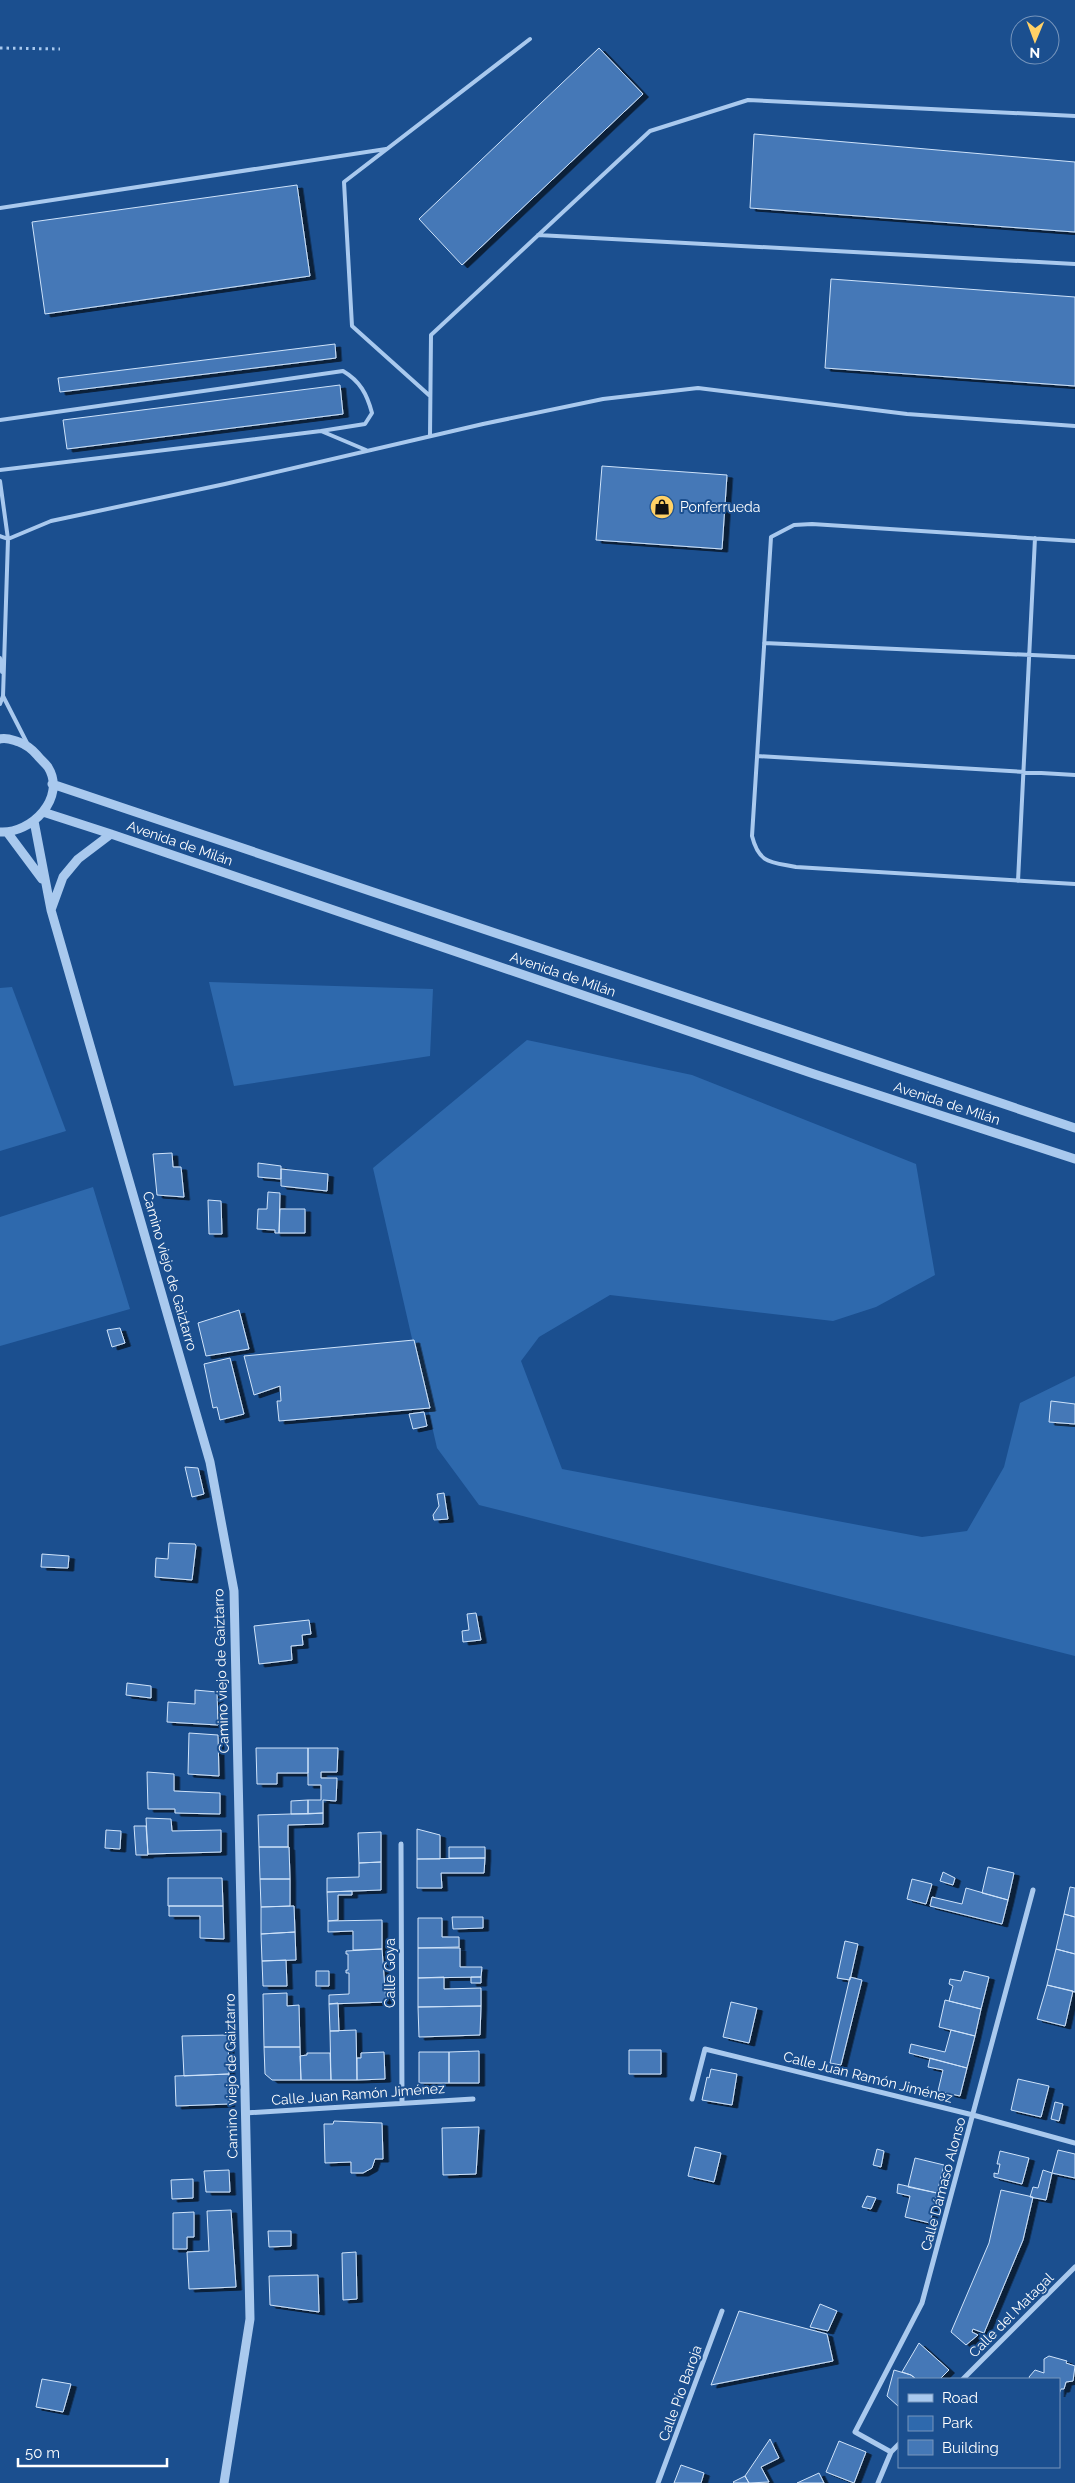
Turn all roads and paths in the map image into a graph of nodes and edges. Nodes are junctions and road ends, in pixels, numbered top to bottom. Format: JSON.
{"nodes":[{"id":1,"x":530,"y":39,"type":"dead end"},
{"id":2,"x":0,"y":48,"type":"edge"},
{"id":3,"x":60,"y":49,"type":"dead end"},
{"id":4,"x":1075,"y":116,"type":"edge"},
{"id":5,"x":388,"y":148,"type":"junction"},
{"id":6,"x":0,"y":208,"type":"edge"},
{"id":7,"x":538,"y":235,"type":"junction"},
{"id":8,"x":1075,"y":264,"type":"edge"},
{"id":9,"x":430,"y":396,"type":"junction"},
{"id":10,"x":0,"y":420,"type":"edge"},
{"id":11,"x":1075,"y":426,"type":"edge"},
{"id":12,"x":321,"y":431,"type":"junction"},
{"id":13,"x":430,"y":436,"type":"junction"},
{"id":14,"x":367,"y":451,"type":"junction"},
{"id":15,"x":0,"y":470,"type":"edge"},
{"id":16,"x":0,"y":481,"type":"edge"},
{"id":17,"x":0,"y":536,"type":"edge"},
{"id":18,"x":1035,"y":538,"type":"junction"},
{"id":19,"x":8,"y":539,"type":"junction"},
{"id":20,"x":1075,"y":541,"type":"edge"},
{"id":21,"x":764,"y":643,"type":"junction"},
{"id":22,"x":1030,"y":655,"type":"junction"},
{"id":23,"x":1075,"y":657,"type":"edge"},
{"id":24,"x":0,"y":658,"type":"edge"},
{"id":25,"x":4,"y":681,"type":"junction"},
{"id":26,"x":3,"y":696,"type":"junction"},
{"id":27,"x":0,"y":704,"type":"edge"},
{"id":28,"x":0,"y":739,"type":"edge"},
{"id":29,"x":28,"y":745,"type":"junction"},
{"id":30,"x":757,"y":756,"type":"junction"},
{"id":31,"x":1024,"y":772,"type":"junction"},
{"id":32,"x":1075,"y":775,"type":"edge"},
{"id":33,"x":52,"y":784,"type":"junction"},
{"id":34,"x":43,"y":812,"type":"junction"},
{"id":35,"x":34,"y":821,"type":"junction"},
{"id":36,"x":4,"y":832,"type":"edge"},
{"id":37,"x":112,"y":834,"type":"junction"},
{"id":38,"x":44,"y":881,"type":"junction"},
{"id":39,"x":1018,"y":881,"type":"junction"},
{"id":40,"x":1075,"y":884,"type":"edge"},
{"id":41,"x":51,"y":910,"type":"junction"},
{"id":42,"x":1075,"y":1128,"type":"edge"},
{"id":43,"x":1075,"y":1159,"type":"edge"},
{"id":44,"x":401,"y":1844,"type":"dead end"},
{"id":45,"x":1033,"y":1890,"type":"dead end"},
{"id":46,"x":473,"y":2098,"type":"dead end"},
{"id":47,"x":692,"y":2099,"type":"dead end"},
{"id":48,"x":402,"y":2103,"type":"junction"},
{"id":49,"x":245,"y":2113,"type":"junction"},
{"id":50,"x":973,"y":2115,"type":"junction"},
{"id":51,"x":1075,"y":2143,"type":"edge"},
{"id":52,"x":1075,"y":2267,"type":"edge"},
{"id":53,"x":722,"y":2311,"type":"dead end"},
{"id":54,"x":965,"y":2378,"type":"edge"},
{"id":55,"x":898,"y":2445,"type":"edge"},
{"id":56,"x":891,"y":2452,"type":"junction"},
{"id":57,"x":224,"y":2483,"type":"edge"},
{"id":58,"x":658,"y":2483,"type":"edge"},
{"id":59,"x":878,"y":2483,"type":"edge"}],
"edges":[{"from":1,"to":5,"type":"lane"},
{"from":2,"to":3,"type":"path"},
{"from":4,"to":7,"type":"lane"},
{"from":5,"to":6,"type":"lane"},
{"from":5,"to":9,"type":"lane"},
{"from":7,"to":8,"type":"lane"},
{"from":7,"to":9,"type":"lane"},
{"from":9,"to":13,"type":"lane"},
{"from":10,"to":12,"type":"lane"},
{"from":11,"to":13,"type":"lane"},
{"from":12,"to":14,"type":"lane"},
{"from":12,"to":15,"type":"lane"},
{"from":13,"to":14,"type":"lane"},
{"from":14,"to":19,"type":"lane"},
{"from":16,"to":19,"type":"lane"},
{"from":17,"to":19,"type":"lane"},
{"from":18,"to":20,"type":"lane"},
{"from":18,"to":21,"type":"lane"},
{"from":18,"to":22,"type":"lane"},
{"from":19,"to":25,"type":"lane"},
{"from":21,"to":22,"type":"lane"},
{"from":21,"to":30,"type":"lane"},
{"from":22,"to":23,"type":"lane"},
{"from":22,"to":31,"type":"lane"},
{"from":24,"to":25,"type":"lane"},
{"from":25,"to":26,"type":"lane"},
{"from":26,"to":27,"type":"lane"},
{"from":26,"to":29,"type":"lane"},
{"from":28,"to":29,"type":"street"},
{"from":29,"to":33,"type":"street"},
{"from":30,"to":31,"type":"lane"},
{"from":30,"to":39,"type":"lane"},
{"from":31,"to":32,"type":"lane"},
{"from":31,"to":39,"type":"lane"},
{"from":33,"to":34,"type":"street"},
{"from":33,"to":42,"type":"street","name":"Avenida de Milán"},
{"from":34,"to":35,"type":"street"},
{"from":34,"to":37,"type":"street","name":"Avenida de Milán"},
{"from":35,"to":36,"type":"street"},
{"from":35,"to":38,"type":"street","name":"Camino viejo de Gaiztarro"},
{"from":36,"to":38,"type":"street","name":"Camino viejo de Gaiztarro"},
{"from":37,"to":41,"type":"street"},
{"from":37,"to":43,"type":"street","name":"Avenida de Milán"},
{"from":38,"to":41,"type":"street","name":"Camino viejo de Gaiztarro"},
{"from":39,"to":40,"type":"lane"},
{"from":41,"to":49,"type":"street","name":"Camino viejo de Gaiztarro"},
{"from":44,"to":48,"type":"street","name":"Calle Goya"},
{"from":45,"to":50,"type":"street","name":"Calle Dámaso Alonso"},
{"from":46,"to":48,"type":"street","name":"Calle Juan Ramón Jiménez"},
{"from":47,"to":50,"type":"street","name":"Calle Juan Ramón Jiménez"},
{"from":48,"to":49,"type":"street","name":"Calle Juan Ramón Jiménez"},
{"from":49,"to":57,"type":"street","name":"Camino viejo de Gaiztarro"},
{"from":50,"to":51,"type":"street","name":"Calle Juan Ramón Jiménez"},
{"from":50,"to":56,"type":"street","name":"Calle Dámaso Alonso"},
{"from":52,"to":54,"type":"street","name":"Calle del Matagal"},
{"from":53,"to":58,"type":"street","name":"Calle Pío Baroja"},
{"from":55,"to":56,"type":"street"},
{"from":56,"to":59,"type":"street"}]}
